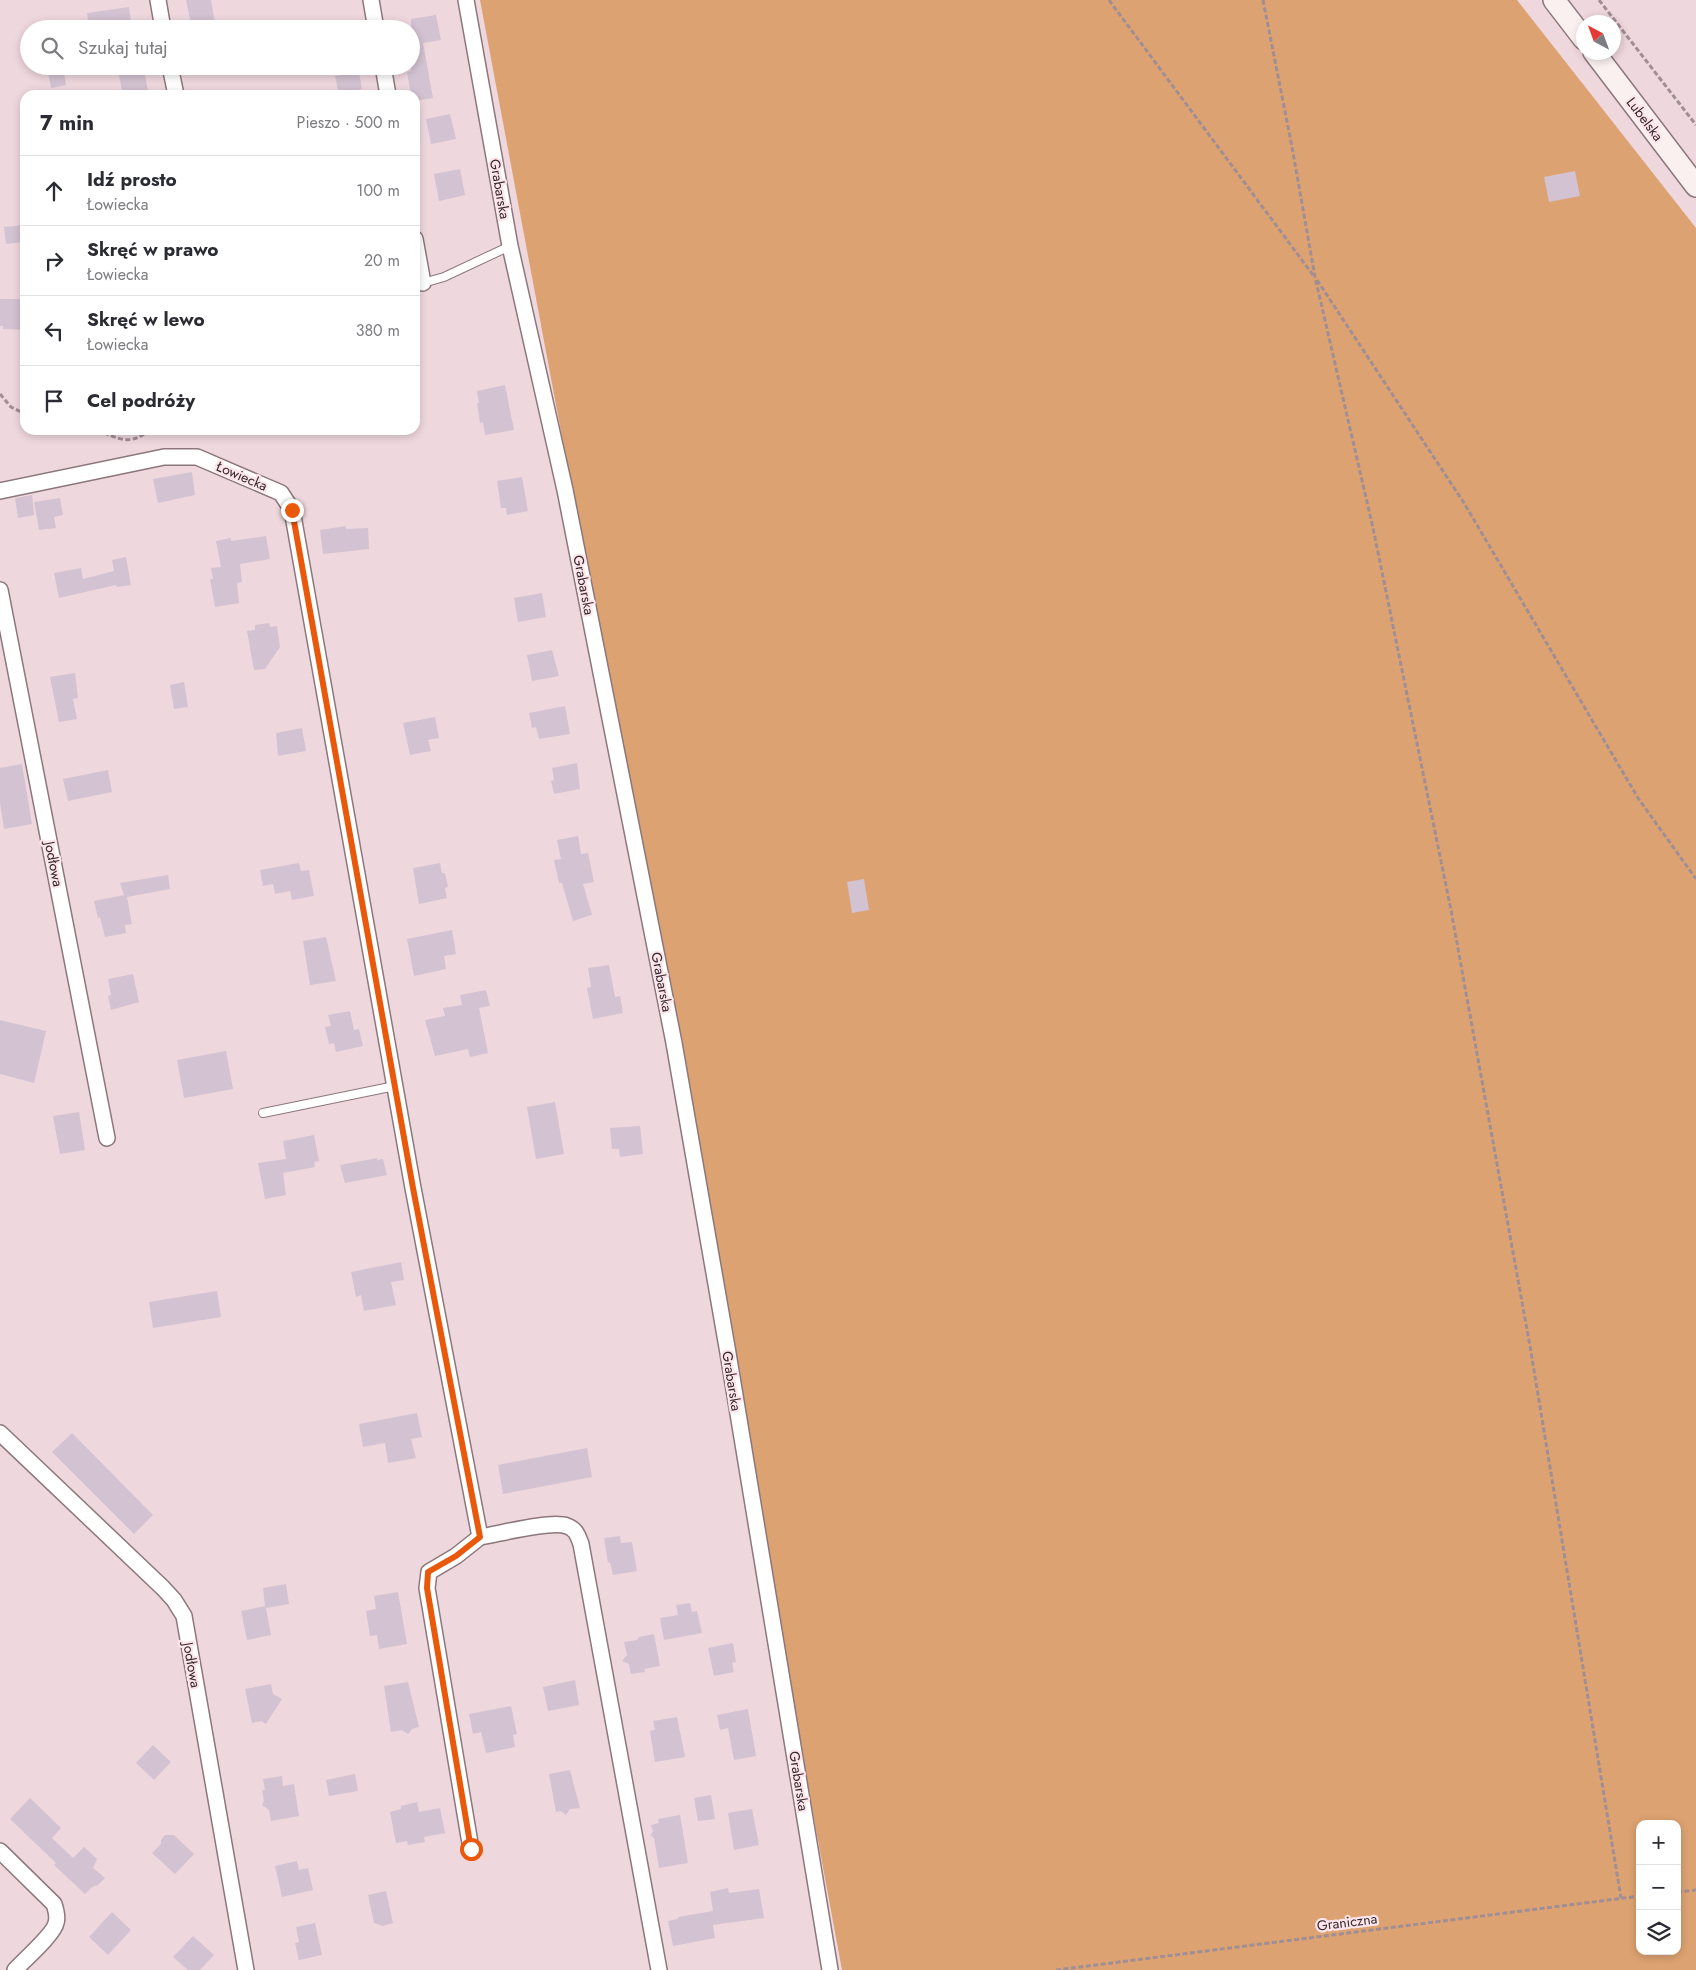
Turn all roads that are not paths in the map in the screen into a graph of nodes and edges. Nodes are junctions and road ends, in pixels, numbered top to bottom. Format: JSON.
{"nodes":[{"id":1,"x":158,"y":0,"type":"edge"},
{"id":2,"x":371,"y":0,"type":"edge"},
{"id":3,"x":466,"y":0,"type":"edge"},
{"id":4,"x":1554,"y":0,"type":"edge"},
{"id":5,"x":161,"y":20,"type":"edge"},
{"id":6,"x":374,"y":20,"type":"edge"},
{"id":7,"x":1576,"y":29,"type":"edge"},
{"id":8,"x":1600,"y":60,"type":"edge"},
{"id":9,"x":172,"y":75,"type":"edge"},
{"id":10,"x":385,"y":75,"type":"edge"},
{"id":11,"x":175,"y":90,"type":"edge"},
{"id":12,"x":387,"y":90,"type":"edge"},
{"id":13,"x":1696,"y":186,"type":"edge"},
{"id":14,"x":510,"y":246,"type":"junction"},
{"id":15,"x":420,"y":266,"type":"edge"},
{"id":16,"x":423,"y":283,"type":"joint"},
{"id":17,"x":0,"y":491,"type":"edge"},
{"id":18,"x":0,"y":590,"type":"edge"},
{"id":19,"x":395,"y":1086,"type":"junction"},
{"id":20,"x":262,"y":1113,"type":"dead end"},
{"id":21,"x":107,"y":1138,"type":"dead end"},
{"id":22,"x":0,"y":1433,"type":"edge"},
{"id":23,"x":480,"y":1537,"type":"junction"},
{"id":24,"x":471,"y":1849,"type":"dead end"},
{"id":25,"x":0,"y":1851,"type":"edge"},
{"id":26,"x":14,"y":1970,"type":"edge"},
{"id":27,"x":246,"y":1970,"type":"edge"},
{"id":28,"x":659,"y":1970,"type":"edge"},
{"id":29,"x":830,"y":1970,"type":"edge"}],
"edges":[{"from":1,"to":5,"type":"street"},
{"from":2,"to":6,"type":"street"},
{"from":3,"to":14,"type":"street","name":"Grabarska"},
{"from":4,"to":7,"type":"main road"},
{"from":8,"to":13,"type":"main road","name":"Lubelska"},
{"from":9,"to":11,"type":"street"},
{"from":10,"to":12,"type":"street"},
{"from":14,"to":16,"type":"lane"},
{"from":14,"to":29,"type":"street","name":"Grabarska"},
{"from":15,"to":16,"type":"street"},
{"from":17,"to":19,"type":"street","name":"Łowiecka"},
{"from":18,"to":21,"type":"street","name":"Jodłowa"},
{"from":19,"to":20,"type":"lane"},
{"from":19,"to":23,"type":"street","name":"Łowiecka"},
{"from":22,"to":27,"type":"street","name":"Jodłowa"},
{"from":23,"to":24,"type":"street"},
{"from":23,"to":28,"type":"street"},
{"from":25,"to":26,"type":"street"}]}
